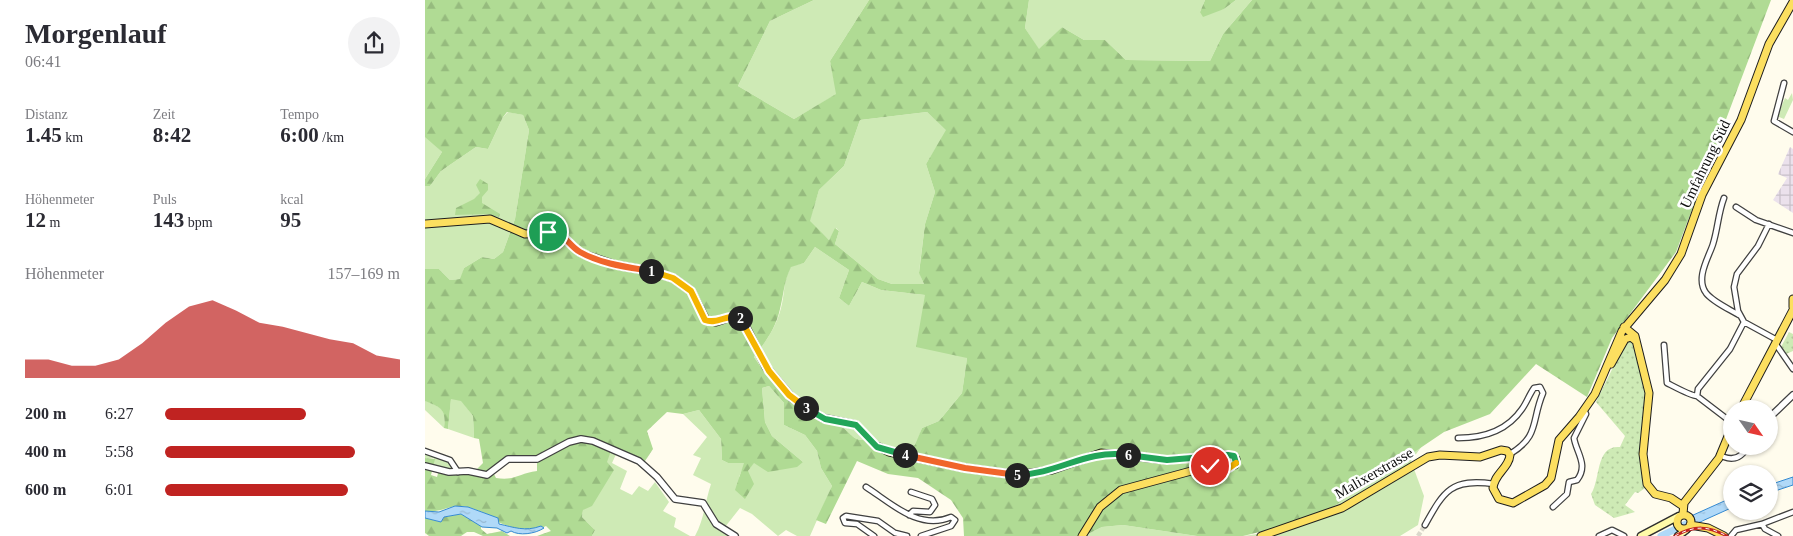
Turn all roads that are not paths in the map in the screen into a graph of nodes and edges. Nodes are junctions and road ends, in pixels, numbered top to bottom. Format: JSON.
{"nodes":[{"id":1,"x":1793,"y":2,"type":"edge"},
{"id":2,"x":1784,"y":84,"type":"dead end"},
{"id":3,"x":1793,"y":132,"type":"edge"},
{"id":4,"x":1724,"y":198,"type":"dead end"},
{"id":5,"x":1736,"y":207,"type":"dead end"},
{"id":6,"x":425,"y":224,"type":"edge"},
{"id":7,"x":1769,"y":224,"type":"junction"},
{"id":8,"x":1793,"y":233,"type":"edge"},
{"id":9,"x":1793,"y":299,"type":"edge"},
{"id":10,"x":1793,"y":309,"type":"edge"},
{"id":11,"x":1740,"y":316,"type":"junction"},
{"id":12,"x":1744,"y":322,"type":"junction"},
{"id":13,"x":1624,"y":327,"type":"junction"},
{"id":14,"x":1636,"y":341,"type":"junction"},
{"id":15,"x":1776,"y":342,"type":"junction"},
{"id":16,"x":1664,"y":345,"type":"dead end"},
{"id":17,"x":1793,"y":369,"type":"edge"},
{"id":18,"x":1604,"y":374,"type":"junction"},
{"id":19,"x":1793,"y":395,"type":"edge"},
{"id":20,"x":1697,"y":396,"type":"junction"},
{"id":21,"x":1746,"y":400,"type":"edge"},
{"id":22,"x":1778,"y":409,"type":"edge"},
{"id":23,"x":1584,"y":410,"type":"junction"},
{"id":24,"x":1723,"y":416,"type":"edge"},
{"id":25,"x":1458,"y":438,"type":"dead end"},
{"id":26,"x":425,"y":451,"type":"edge"},
{"id":27,"x":1723,"y":451,"type":"edge"},
{"id":28,"x":1510,"y":454,"type":"junction"},
{"id":29,"x":1741,"y":455,"type":"edge"},
{"id":30,"x":1724,"y":458,"type":"dead end"},
{"id":31,"x":425,"y":466,"type":"edge"},
{"id":32,"x":458,"y":472,"type":"junction"},
{"id":33,"x":1494,"y":484,"type":"junction"},
{"id":34,"x":866,"y":487,"type":"dead end"},
{"id":35,"x":911,"y":492,"type":"dead end"},
{"id":36,"x":1683,"y":506,"type":"junction"},
{"id":37,"x":1553,"y":508,"type":"dead end"},
{"id":38,"x":1793,"y":512,"type":"edge"},
{"id":39,"x":909,"y":515,"type":"junction"},
{"id":40,"x":1686,"y":523,"type":"junction"},
{"id":41,"x":1762,"y":524,"type":"junction"},
{"id":42,"x":1425,"y":526,"type":"tunnel mouth"},
{"id":43,"x":735,"y":536,"type":"edge"},
{"id":44,"x":874,"y":536,"type":"edge"},
{"id":45,"x":907,"y":536,"type":"edge"},
{"id":46,"x":921,"y":536,"type":"edge"},
{"id":47,"x":1082,"y":536,"type":"edge"},
{"id":48,"x":1261,"y":536,"type":"edge"},
{"id":49,"x":1599,"y":536,"type":"edge"},
{"id":50,"x":1624,"y":536,"type":"edge"},
{"id":51,"x":1641,"y":536,"type":"edge"},
{"id":52,"x":1678,"y":536,"type":"edge"},
{"id":53,"x":1724,"y":536,"type":"edge"},
{"id":54,"x":1731,"y":536,"type":"edge"},
{"id":55,"x":1779,"y":536,"type":"edge"}],
"edges":[{"from":1,"to":13,"type":"main road","name":"Umfahrung Süd"},
{"from":2,"to":3,"type":"street"},
{"from":4,"to":11,"type":"street"},
{"from":5,"to":7,"type":"street"},
{"from":6,"to":47,"type":"main road"},
{"from":7,"to":8,"type":"street"},
{"from":7,"to":11,"type":"street"},
{"from":9,"to":10,"type":"main road"},
{"from":10,"to":15,"type":"main road"},
{"from":11,"to":12,"type":"street"},
{"from":12,"to":15,"type":"street"},
{"from":12,"to":20,"type":"street"},
{"from":13,"to":14,"type":"main road"},
{"from":13,"to":18,"type":"main road"},
{"from":14,"to":18,"type":"main road"},
{"from":14,"to":36,"type":"main road"},
{"from":15,"to":17,"type":"street"},
{"from":15,"to":21,"type":"main road"},
{"from":16,"to":20,"type":"street"},
{"from":18,"to":23,"type":"main road"},
{"from":19,"to":22,"type":"street"},
{"from":20,"to":24,"type":"street"},
{"from":23,"to":33,"type":"main road"},
{"from":23,"to":37,"type":"street"},
{"from":25,"to":28,"type":"street"},
{"from":26,"to":32,"type":"street"},
{"from":27,"to":36,"type":"main road"},
{"from":28,"to":33,"type":"main road"},
{"from":28,"to":48,"type":"main road","name":"Malixerstrasse"},
{"from":29,"to":30,"type":"street"},
{"from":31,"to":32,"type":"street"},
{"from":32,"to":43,"type":"street"},
{"from":33,"to":42,"type":"street"},
{"from":34,"to":39,"type":"street"},
{"from":35,"to":39,"type":"street"},
{"from":36,"to":40,"type":"main road"},
{"from":38,"to":41,"type":"street"},
{"from":39,"to":46,"type":"street"},
{"from":40,"to":51,"type":"main road"},
{"from":40,"to":52,"type":"main road"},
{"from":40,"to":53,"type":"main road"},
{"from":41,"to":54,"type":"street"},
{"from":41,"to":55,"type":"street"},
{"from":44,"to":45,"type":"street"},
{"from":49,"to":50,"type":"street"}]}
